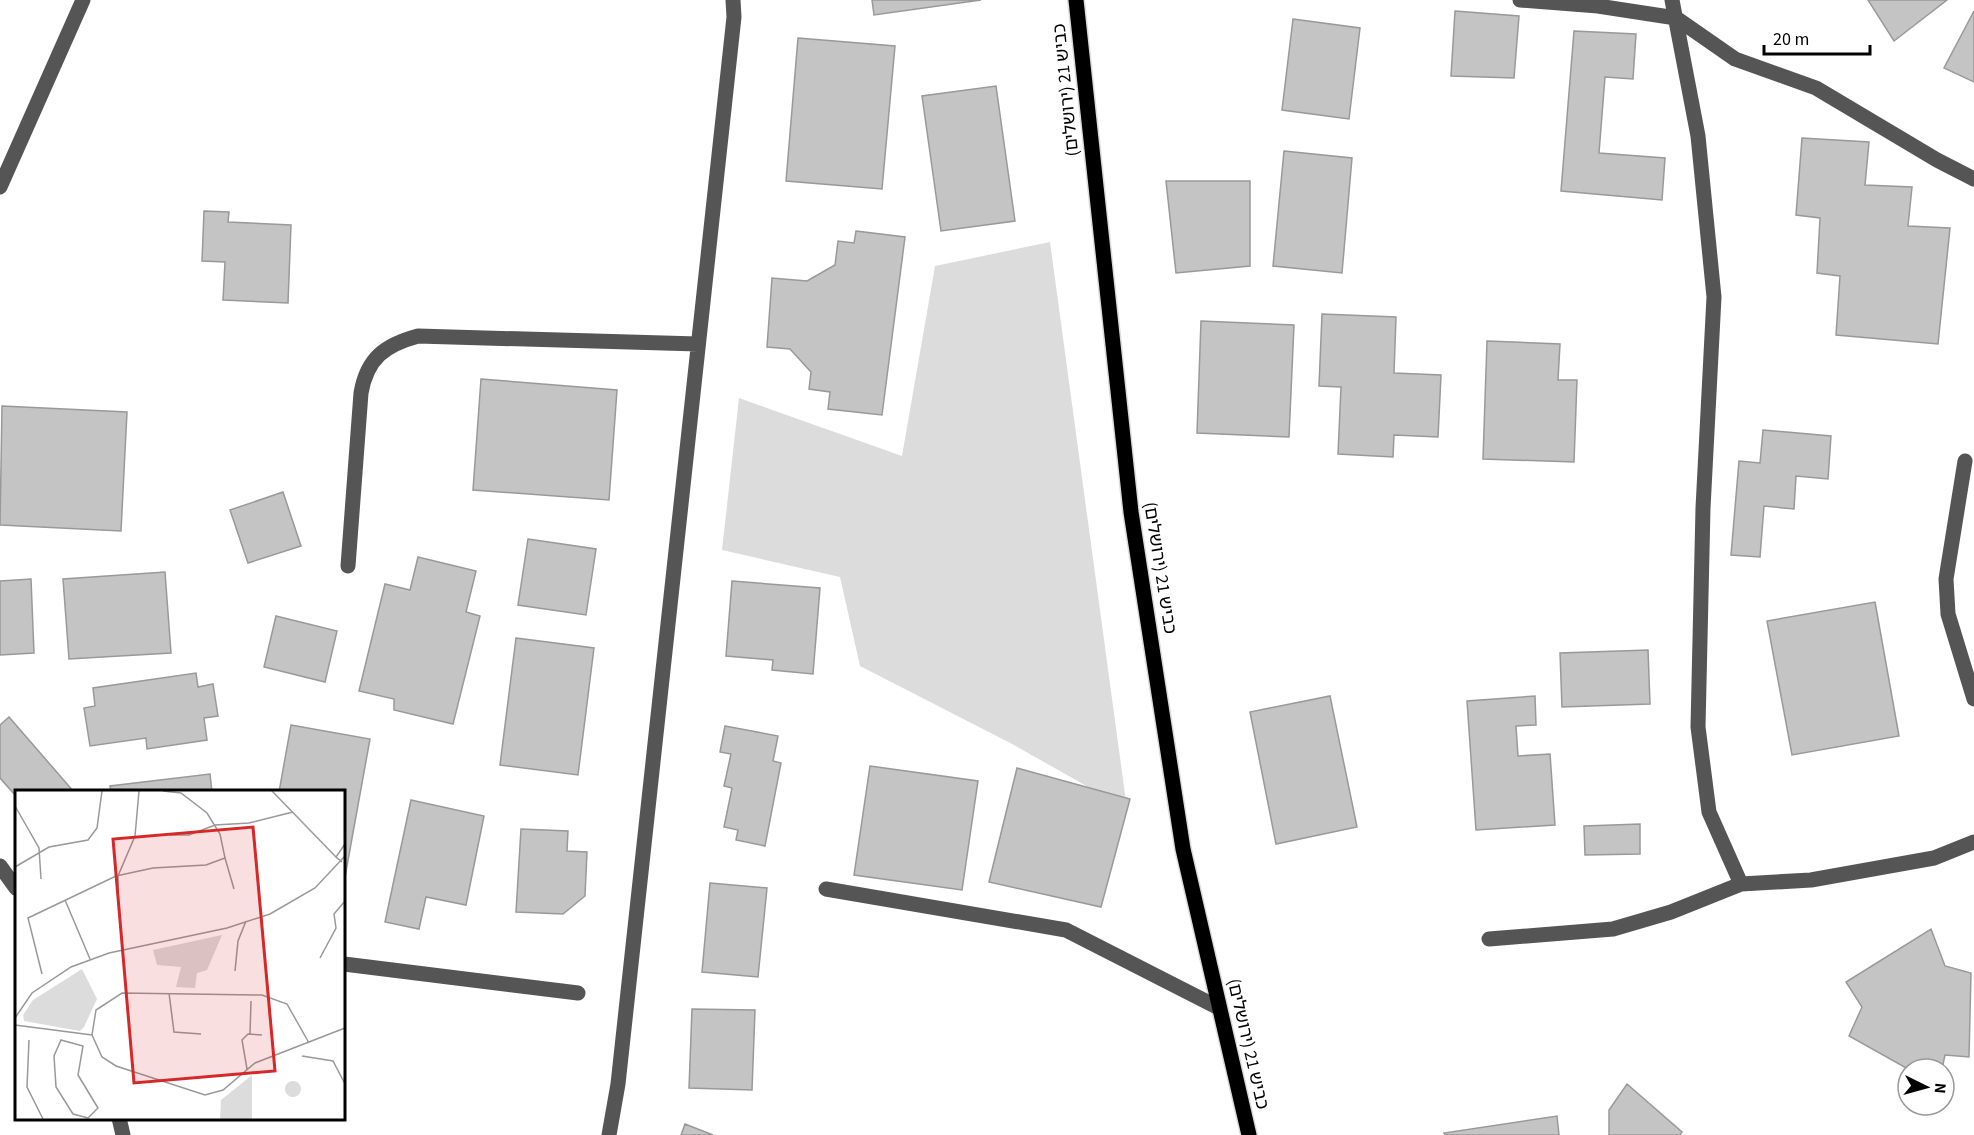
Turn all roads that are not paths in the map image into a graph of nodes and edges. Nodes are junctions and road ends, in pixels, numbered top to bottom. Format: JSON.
{"nodes":[{"id":1,"x":83,"y":0,"type":"edge"},
{"id":2,"x":733,"y":0,"type":"edge"},
{"id":3,"x":1076,"y":0,"type":"edge"},
{"id":4,"x":1520,"y":0,"type":"edge"},
{"id":5,"x":1672,"y":0,"type":"edge"},
{"id":6,"x":1676,"y":18,"type":"junction"},
{"id":7,"x":1974,"y":179,"type":"edge"},
{"id":8,"x":0,"y":187,"type":"edge"},
{"id":9,"x":698,"y":344,"type":"junction"},
{"id":10,"x":1965,"y":461,"type":"dead end"},
{"id":11,"x":348,"y":566,"type":"dead end"},
{"id":12,"x":1974,"y":699,"type":"edge"},
{"id":13,"x":1974,"y":842,"type":"edge"},
{"id":14,"x":0,"y":866,"type":"edge"},
{"id":15,"x":1741,"y":884,"type":"junction"},
{"id":16,"x":15,"y":887,"type":"edge"},
{"id":17,"x":826,"y":889,"type":"dead end"},
{"id":18,"x":1489,"y":939,"type":"dead end"},
{"id":19,"x":345,"y":964,"type":"edge"},
{"id":20,"x":578,"y":993,"type":"dead end"},
{"id":21,"x":1220,"y":1008,"type":"junction"},
{"id":22,"x":119,"y":1120,"type":"edge"},
{"id":23,"x":123,"y":1135,"type":"edge"},
{"id":24,"x":609,"y":1135,"type":"edge"},
{"id":25,"x":1249,"y":1135,"type":"edge"}],
"edges":[{"from":1,"to":8,"type":"street"},
{"from":2,"to":9,"type":"street"},
{"from":3,"to":21,"type":"main road","name":"כביש 21 (ירושלים)"},
{"from":4,"to":6,"type":"street"},
{"from":5,"to":6,"type":"street"},
{"from":6,"to":7,"type":"street"},
{"from":6,"to":15,"type":"street"},
{"from":9,"to":11,"type":"street"},
{"from":9,"to":24,"type":"street"},
{"from":10,"to":12,"type":"street"},
{"from":13,"to":15,"type":"street"},
{"from":14,"to":16,"type":"street"},
{"from":15,"to":18,"type":"street"},
{"from":17,"to":21,"type":"street"},
{"from":19,"to":20,"type":"street"},
{"from":21,"to":25,"type":"main road","name":"כביש 21 (ירושלים)"},
{"from":22,"to":23,"type":"street"}]}
